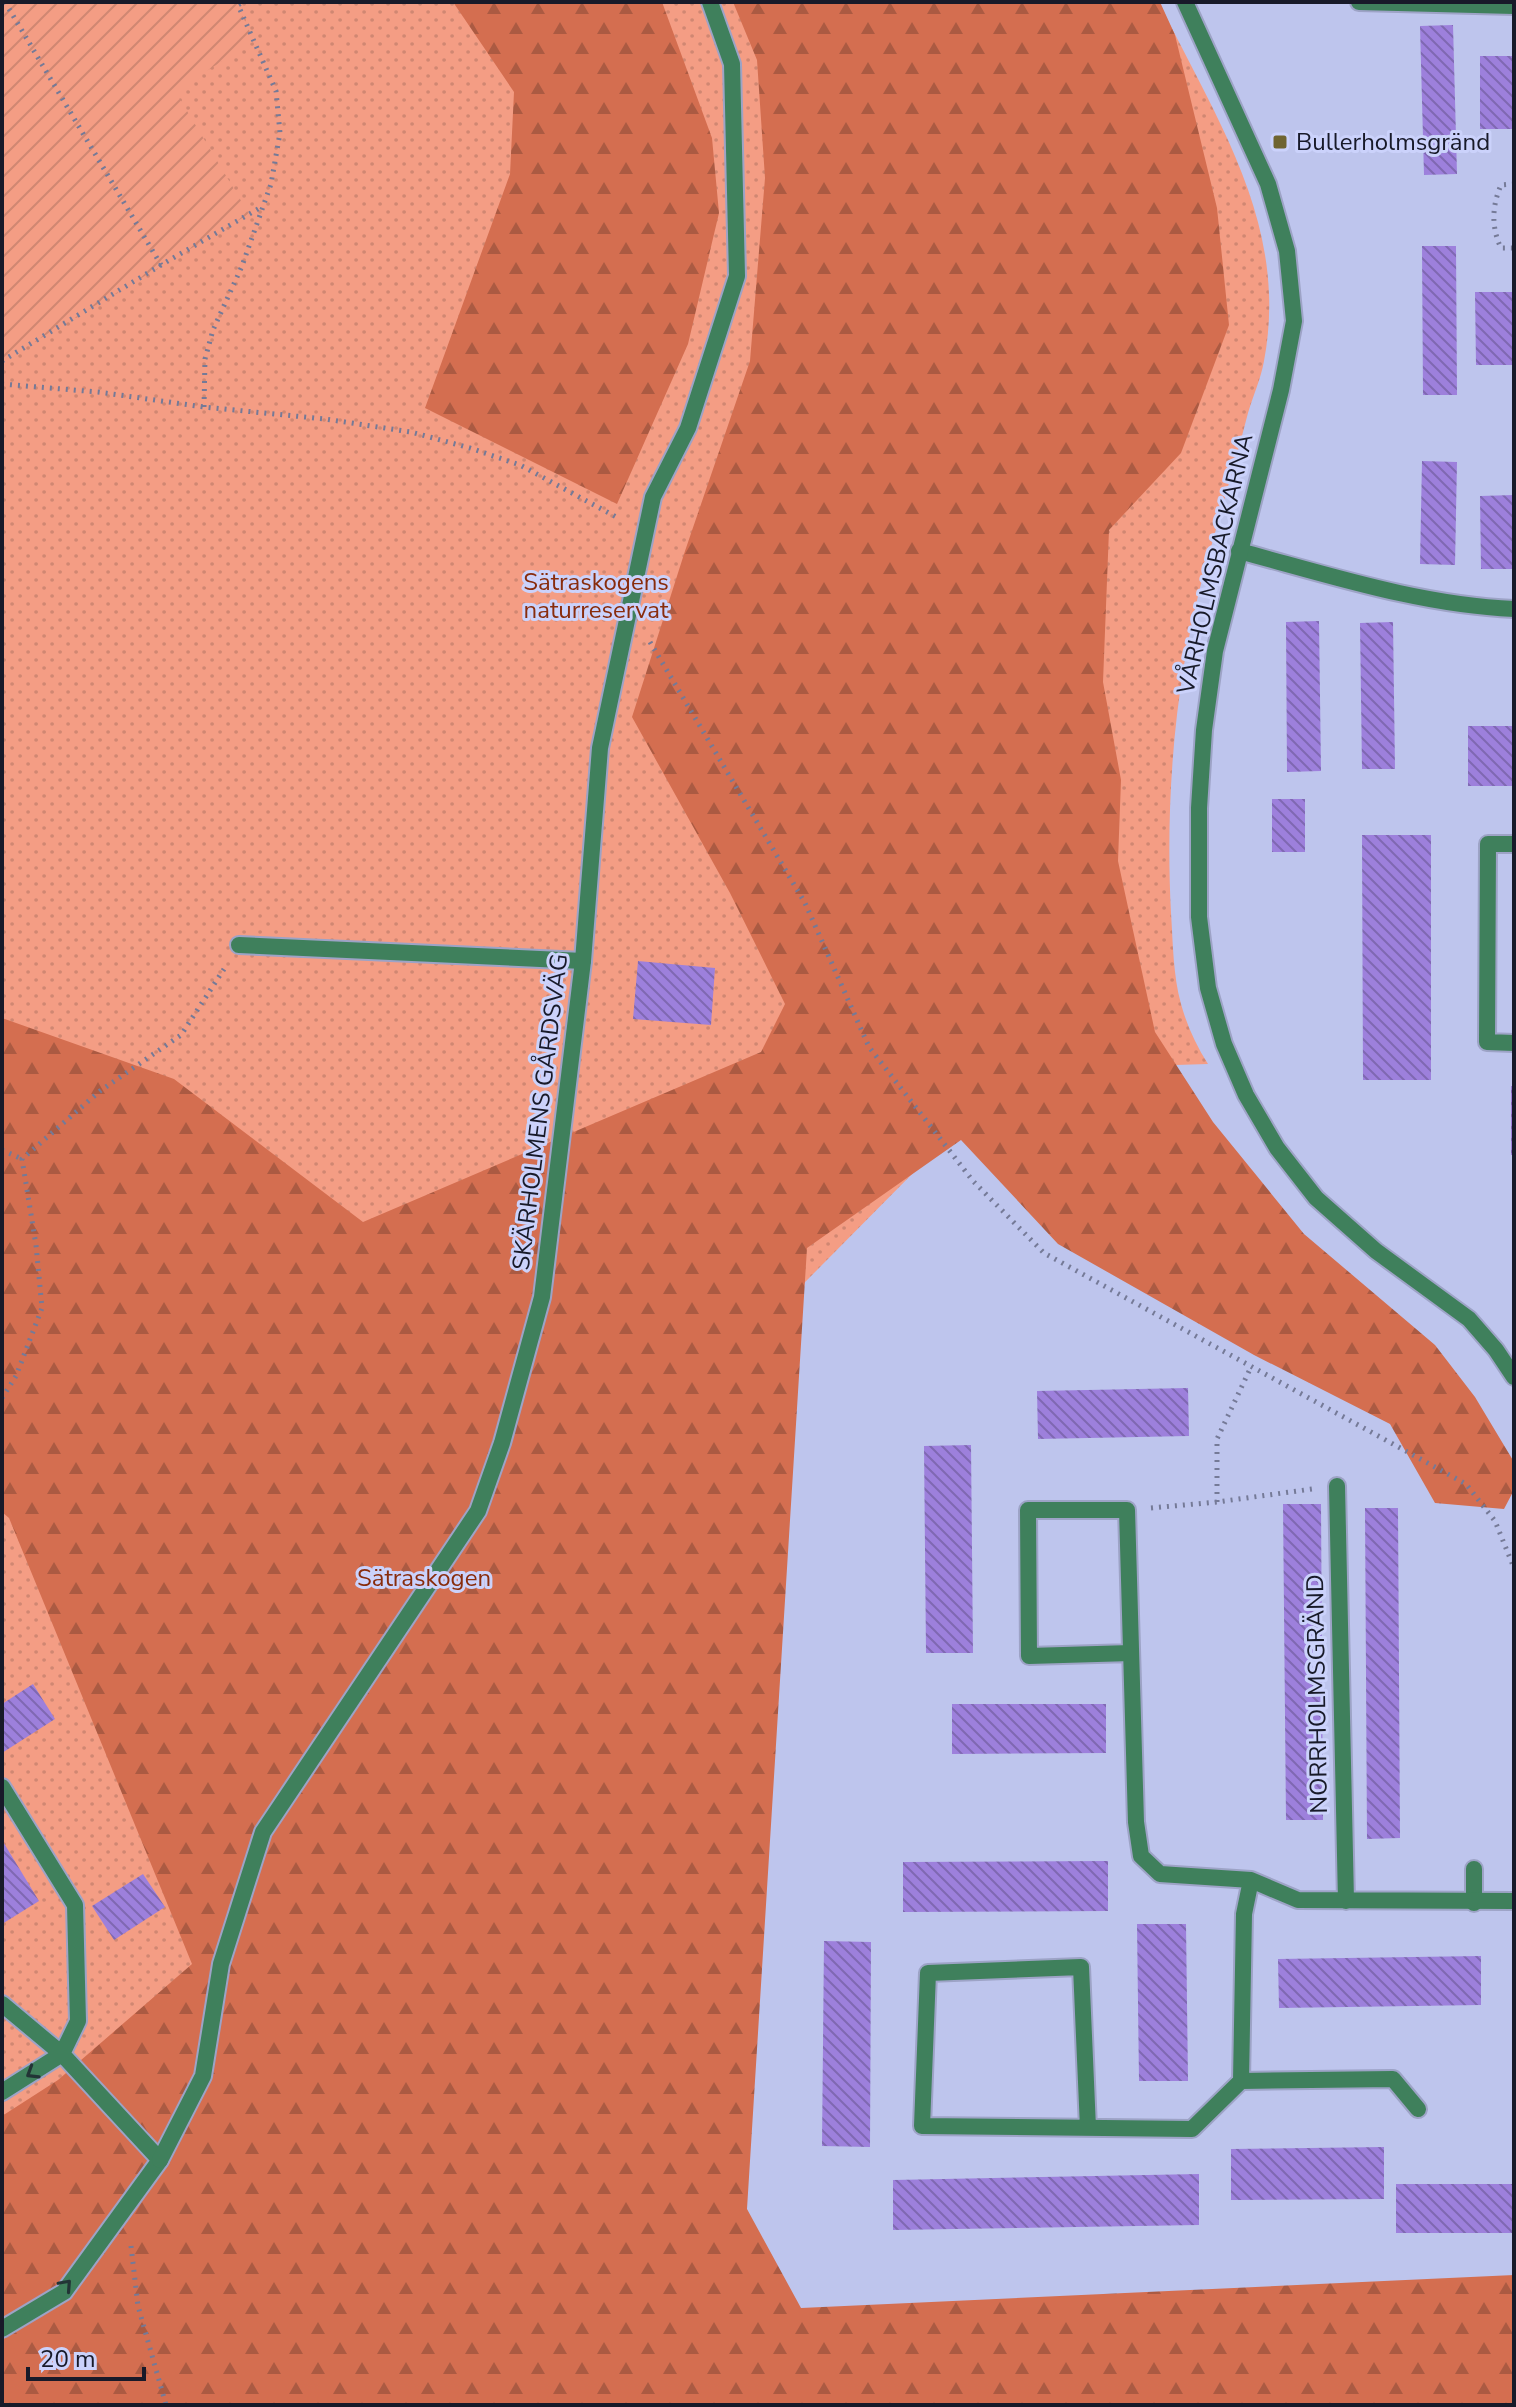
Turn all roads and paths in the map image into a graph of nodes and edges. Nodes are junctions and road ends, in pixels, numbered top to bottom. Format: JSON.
{"nodes":[{"id":1,"x":5,"y":2,"type":"edge"},
{"id":2,"x":710,"y":2,"type":"edge"},
{"id":3,"x":1185,"y":2,"type":"edge"},
{"id":4,"x":1359,"y":2,"type":"edge"},
{"id":5,"x":239,"y":3,"type":"edge"},
{"id":6,"x":1445,"y":3,"type":"edge"},
{"id":7,"x":1514,"y":6,"type":"edge"},
{"id":8,"x":1514,"y":184,"type":"edge"},
{"id":9,"x":263,"y":206,"type":"junction"},
{"id":10,"x":1514,"y":248,"type":"edge"},
{"id":11,"x":161,"y":265,"type":"junction"},
{"id":12,"x":2,"y":361,"type":"edge"},
{"id":13,"x":2,"y":384,"type":"edge"},
{"id":14,"x":204,"y":407,"type":"junction"},
{"id":15,"x":644,"y":536,"type":"junction"},
{"id":16,"x":1239,"y":551,"type":"junction"},
{"id":17,"x":629,"y":606,"type":"junction"},
{"id":18,"x":1514,"y":609,"type":"edge"},
{"id":19,"x":1514,"y":844,"type":"edge"},
{"id":20,"x":239,"y":945,"type":"joint"},
{"id":21,"x":583,"y":961,"type":"junction"},
{"id":22,"x":1514,"y":1043,"type":"edge"},
{"id":23,"x":2,"y":1150,"type":"edge"},
{"id":24,"x":22,"y":1159,"type":"junction"},
{"id":25,"x":1251,"y":1367,"type":"junction"},
{"id":26,"x":1514,"y":1377,"type":"edge"},
{"id":27,"x":2,"y":1398,"type":"edge"},
{"id":28,"x":1337,"y":1486,"type":"joint"},
{"id":29,"x":1217,"y":1502,"type":"junction"},
{"id":30,"x":1127,"y":1510,"type":"junction"},
{"id":31,"x":1514,"y":1568,"type":"edge"},
{"id":32,"x":1131,"y":1653,"type":"junction"},
{"id":33,"x":2,"y":1787,"type":"edge"},
{"id":34,"x":1474,"y":1869,"type":"dead end"},
{"id":35,"x":1251,"y":1880,"type":"junction"},
{"id":36,"x":1346,"y":1901,"type":"junction"},
{"id":37,"x":1514,"y":1901,"type":"edge"},
{"id":38,"x":1474,"y":1903,"type":"junction"},
{"id":39,"x":2,"y":2004,"type":"edge"},
{"id":40,"x":62,"y":2054,"type":"junction"},
{"id":41,"x":1241,"y":2081,"type":"junction"},
{"id":42,"x":2,"y":2092,"type":"edge"},
{"id":43,"x":1418,"y":2109,"type":"dead end"},
{"id":44,"x":1088,"y":2128,"type":"junction"},
{"id":45,"x":160,"y":2160,"type":"junction"},
{"id":46,"x":127,"y":2205,"type":"junction"},
{"id":47,"x":2,"y":2329,"type":"edge"},
{"id":48,"x":166,"y":2405,"type":"edge"}],
"edges":[{"from":1,"to":11,"type":"path"},
{"from":2,"to":15,"type":"street","name":"SKÄRHOLMENS GÅRDSVÄG"},
{"from":3,"to":16,"type":"street","name":"VÅRHOLMSBACKARNA"},
{"from":4,"to":6,"type":"street"},
{"from":5,"to":9,"type":"path"},
{"from":6,"to":7,"type":"street"},
{"from":8,"to":10,"type":"path"},
{"from":9,"to":11,"type":"path"},
{"from":9,"to":14,"type":"path"},
{"from":11,"to":12,"type":"path"},
{"from":13,"to":14,"type":"path"},
{"from":14,"to":15,"type":"path"},
{"from":15,"to":17,"type":"street","name":"SKÄRHOLMENS GÅRDSVÄG"},
{"from":16,"to":18,"type":"street"},
{"from":16,"to":26,"type":"street","name":"VÅRHOLMSBACKARNA"},
{"from":17,"to":21,"type":"street","name":"SKÄRHOLMENS GÅRDSVÄG"},
{"from":17,"to":25,"type":"path"},
{"from":19,"to":22,"type":"street"},
{"from":20,"to":21,"type":"street"},
{"from":20,"to":24,"type":"path"},
{"from":21,"to":45,"type":"street","name":"SKÄRHOLMENS GÅRDSVÄG"},
{"from":23,"to":24,"type":"path"},
{"from":24,"to":27,"type":"path"},
{"from":25,"to":29,"type":"path"},
{"from":25,"to":31,"type":"path"},
{"from":28,"to":29,"type":"path"},
{"from":28,"to":36,"type":"street","name":"NORRHOLMSGRÄND"},
{"from":29,"to":30,"type":"path"},
{"from":30,"to":32,"type":"street"},
{"from":30,"to":32,"type":"street"},
{"from":32,"to":35,"type":"street"},
{"from":33,"to":40,"type":"street"},
{"from":34,"to":38,"type":"street"},
{"from":35,"to":36,"type":"street"},
{"from":35,"to":41,"type":"street"},
{"from":36,"to":38,"type":"street"},
{"from":37,"to":38,"type":"street"},
{"from":39,"to":40,"type":"street"},
{"from":40,"to":42,"type":"street","one_way":true},
{"from":40,"to":45,"type":"street"},
{"from":41,"to":43,"type":"street"},
{"from":41,"to":44,"type":"street"},
{"from":44,"to":44,"type":"street"},
{"from":45,"to":46,"type":"street","name":"SKÄRHOLMENS GÅRDSVÄG"},
{"from":47,"to":46,"type":"street","name":"SKÄRHOLMENS GÅRDSVÄG","one_way":true},
{"from":46,"to":48,"type":"path"}]}
